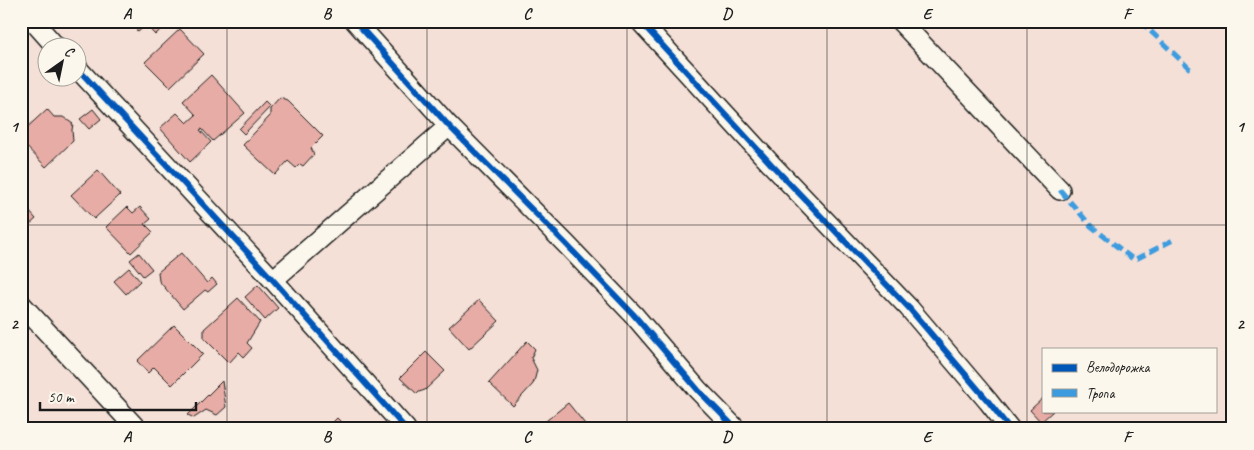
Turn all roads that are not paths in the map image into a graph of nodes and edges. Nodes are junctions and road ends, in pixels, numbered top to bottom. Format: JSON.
{"nodes":[{"id":1,"x":33,"y":21,"type":"edge"},
{"id":2,"x":355,"y":21,"type":"edge"},
{"id":3,"x":640,"y":21,"type":"edge"},
{"id":4,"x":900,"y":21,"type":"edge"},
{"id":5,"x":48,"y":38,"type":"edge"},
{"id":6,"x":88,"y":80,"type":"edge"},
{"id":7,"x":449,"y":126,"type":"junction"},
{"id":8,"x":1060,"y":190,"type":"dead end"},
{"id":9,"x":273,"y":280,"type":"junction"},
{"id":10,"x":21,"y":304,"type":"edge"},
{"id":11,"x":137,"y":429,"type":"edge"},
{"id":12,"x":406,"y":429,"type":"edge"},
{"id":13,"x":736,"y":429,"type":"edge"},
{"id":14,"x":1010,"y":429,"type":"edge"}],
"edges":[{"from":1,"to":5,"type":"street"},
{"from":2,"to":7,"type":"street"},
{"from":3,"to":14,"type":"street"},
{"from":4,"to":8,"type":"street"},
{"from":6,"to":9,"type":"street"},
{"from":7,"to":9,"type":"street"},
{"from":7,"to":13,"type":"street"},
{"from":9,"to":12,"type":"street"},
{"from":10,"to":11,"type":"street"}]}
